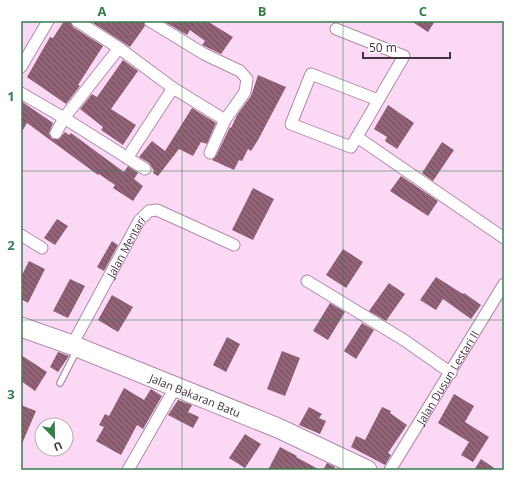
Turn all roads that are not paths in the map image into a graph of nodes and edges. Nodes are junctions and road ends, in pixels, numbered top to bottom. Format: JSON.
{"nodes":[{"id":1,"x":48,"y":21,"type":"edge"},
{"id":2,"x":77,"y":21,"type":"edge"},
{"id":3,"x":150,"y":21,"type":"edge"},
{"id":4,"x":336,"y":29,"type":"dead end"},
{"id":5,"x":118,"y":48,"type":"junction"},
{"id":6,"x":21,"y":67,"type":"edge"},
{"id":7,"x":173,"y":88,"type":"junction"},
{"id":8,"x":21,"y":93,"type":"edge"},
{"id":9,"x":378,"y":100,"type":"junction"},
{"id":10,"x":64,"y":118,"type":"junction"},
{"id":11,"x":225,"y":120,"type":"junction"},
{"id":12,"x":56,"y":133,"type":"dead end"},
{"id":13,"x":357,"y":137,"type":"junction"},
{"id":14,"x":210,"y":153,"type":"dead end"},
{"id":15,"x":127,"y":158,"type":"junction"},
{"id":16,"x":145,"y":169,"type":"dead end"},
{"id":17,"x":21,"y":235,"type":"edge"},
{"id":18,"x":504,"y":238,"type":"edge"},
{"id":19,"x":234,"y":245,"type":"dead end"},
{"id":20,"x":42,"y":248,"type":"dead end"},
{"id":21,"x":307,"y":281,"type":"dead end"},
{"id":22,"x":504,"y":284,"type":"edge"},
{"id":23,"x":21,"y":327,"type":"edge"},
{"id":24,"x":75,"y":346,"type":"junction"},
{"id":25,"x":451,"y":373,"type":"junction"},
{"id":26,"x":60,"y":383,"type":"dead end"},
{"id":27,"x":175,"y":388,"type":"junction"},
{"id":28,"x":128,"y":470,"type":"edge"},
{"id":29,"x":367,"y":470,"type":"edge"},
{"id":30,"x":390,"y":470,"type":"edge"}],
"edges":[{"from":1,"to":6,"type":"street"},
{"from":2,"to":5,"type":"street"},
{"from":3,"to":11,"type":"street"},
{"from":4,"to":9,"type":"street"},
{"from":5,"to":7,"type":"street"},
{"from":5,"to":10,"type":"street"},
{"from":7,"to":11,"type":"street"},
{"from":7,"to":15,"type":"street"},
{"from":8,"to":10,"type":"street"},
{"from":9,"to":13,"type":"street"},
{"from":9,"to":13,"type":"street"},
{"from":10,"to":12,"type":"street"},
{"from":10,"to":15,"type":"street"},
{"from":11,"to":14,"type":"street"},
{"from":13,"to":18,"type":"street"},
{"from":15,"to":16,"type":"street"},
{"from":17,"to":20,"type":"street"},
{"from":19,"to":24,"type":"street","name":"Jalan Mentari"},
{"from":21,"to":25,"type":"street"},
{"from":22,"to":25,"type":"street","name":"Jalan Dusun Lestari II"},
{"from":23,"to":24,"type":"highway","name":"Jalan Bakaran Batu"},
{"from":24,"to":26,"type":"lane"},
{"from":24,"to":27,"type":"highway","name":"Jalan Bakaran Batu"},
{"from":25,"to":30,"type":"street","name":"Jalan Dusun Lestari II"},
{"from":27,"to":28,"type":"street"},
{"from":27,"to":29,"type":"highway","name":"Jalan Bakaran Batu"}]}
